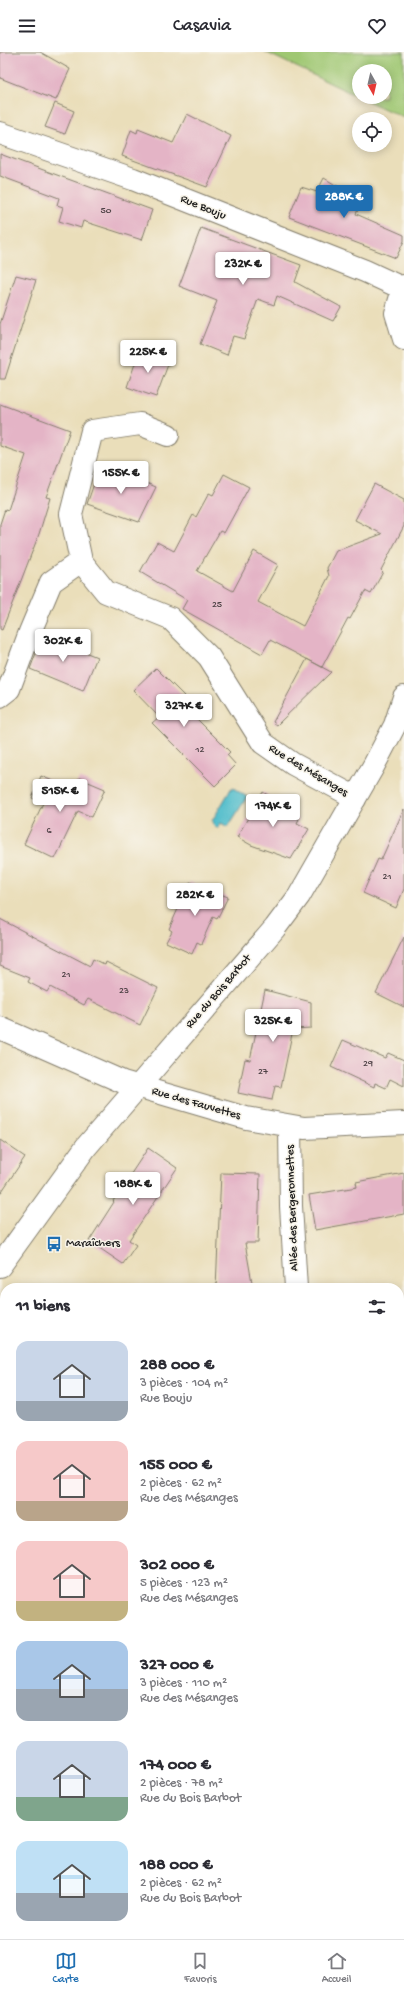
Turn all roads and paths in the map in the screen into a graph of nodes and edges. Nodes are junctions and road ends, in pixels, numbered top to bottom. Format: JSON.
{"nodes":[{"id":1,"x":0,"y":132,"type":"edge"},
{"id":2,"x":404,"y":288,"type":"edge"},
{"id":3,"x":404,"y":339,"type":"edge"},
{"id":4,"x":168,"y":435,"type":"dead end"},
{"id":5,"x":81,"y":561,"type":"junction"},
{"id":6,"x":0,"y":696,"type":"edge"},
{"id":7,"x":404,"y":697,"type":"edge"},
{"id":8,"x":354,"y":799,"type":"junction"},
{"id":9,"x":0,"y":1028,"type":"edge"},
{"id":10,"x":138,"y":1087,"type":"junction"},
{"id":11,"x":404,"y":1123,"type":"edge"},
{"id":12,"x":290,"y":1127,"type":"junction"},
{"id":13,"x":0,"y":1266,"type":"edge"},
{"id":14,"x":296,"y":1283,"type":"edge"}],
"edges":[{"from":1,"to":2,"type":"street","name":"Rue Bouju"},
{"from":2,"to":3,"type":"street"},
{"from":4,"to":5,"type":"street","name":"Rue des Mésanges"},
{"from":5,"to":6,"type":"street"},
{"from":5,"to":8,"type":"street","name":"Rue des Mésanges"},
{"from":7,"to":8,"type":"street","name":"Rue du Bois Barbot"},
{"from":8,"to":10,"type":"street","name":"Rue du Bois Barbot"},
{"from":9,"to":10,"type":"street","name":"Rue des Fauvettes"},
{"from":10,"to":12,"type":"street","name":"Rue des Fauvettes"},
{"from":10,"to":13,"type":"street","name":"Rue du Bois Barbot"},
{"from":11,"to":12,"type":"street","name":"Rue des Fauvettes"},
{"from":12,"to":14,"type":"street","name":"Allée des Bergeronnettes"}]}
